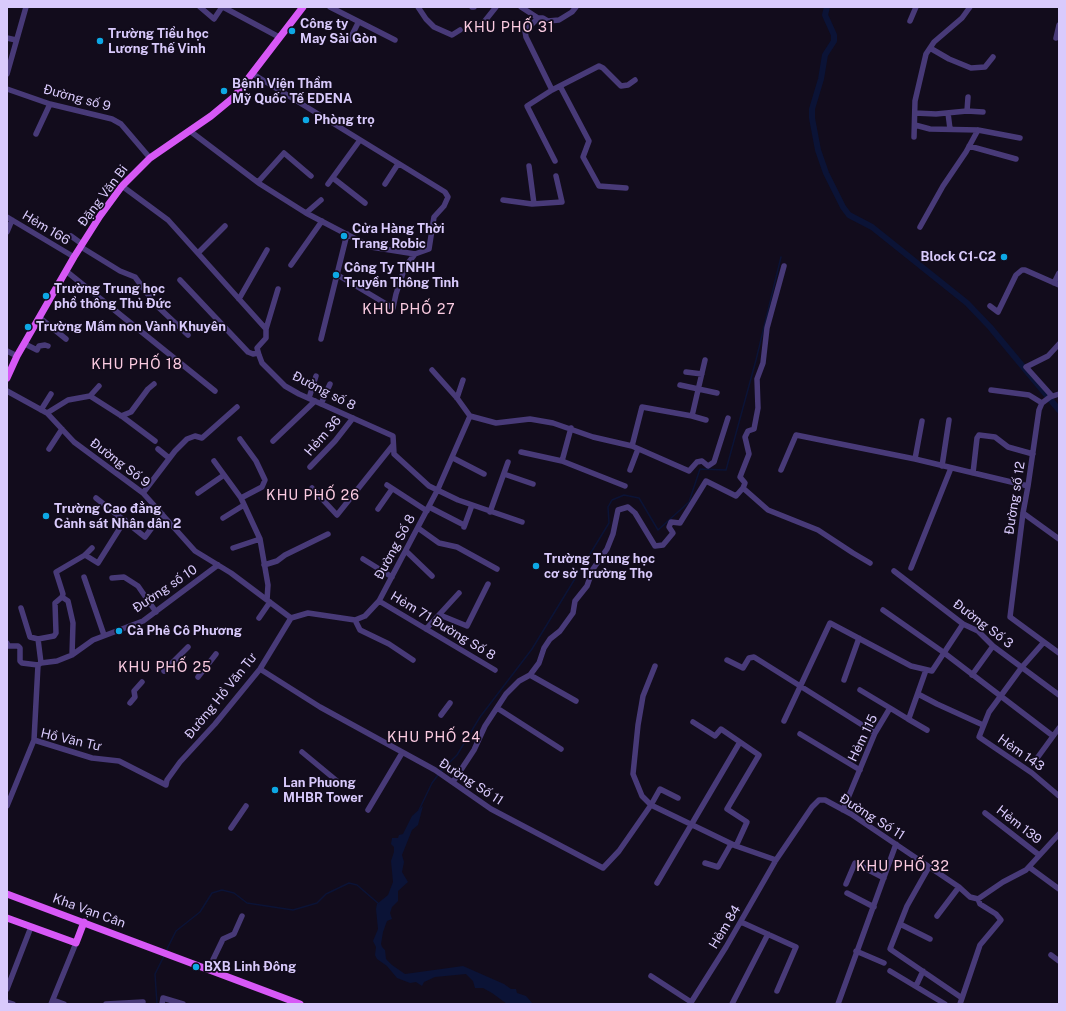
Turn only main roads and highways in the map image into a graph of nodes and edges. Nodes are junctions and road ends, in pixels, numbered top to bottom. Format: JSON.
{"nodes":[{"id":1,"x":303,"y":7,"type":"edge"},
{"id":2,"x":7,"y":378,"type":"edge"},
{"id":3,"x":7,"y":894,"type":"edge"},
{"id":4,"x":7,"y":918,"type":"edge"},
{"id":5,"x":84,"y":922,"type":"junction"},
{"id":6,"x":300,"y":1004,"type":"edge"}],
"edges":[{"from":1,"to":2,"type":"main road","name":"Đặng Văn Bi"},
{"from":3,"to":5,"type":"main road","name":"Kha Vạn Cân"},
{"from":4,"to":5,"type":"main road"},
{"from":5,"to":6,"type":"main road","name":"Kha Vạn Cân"}]}
